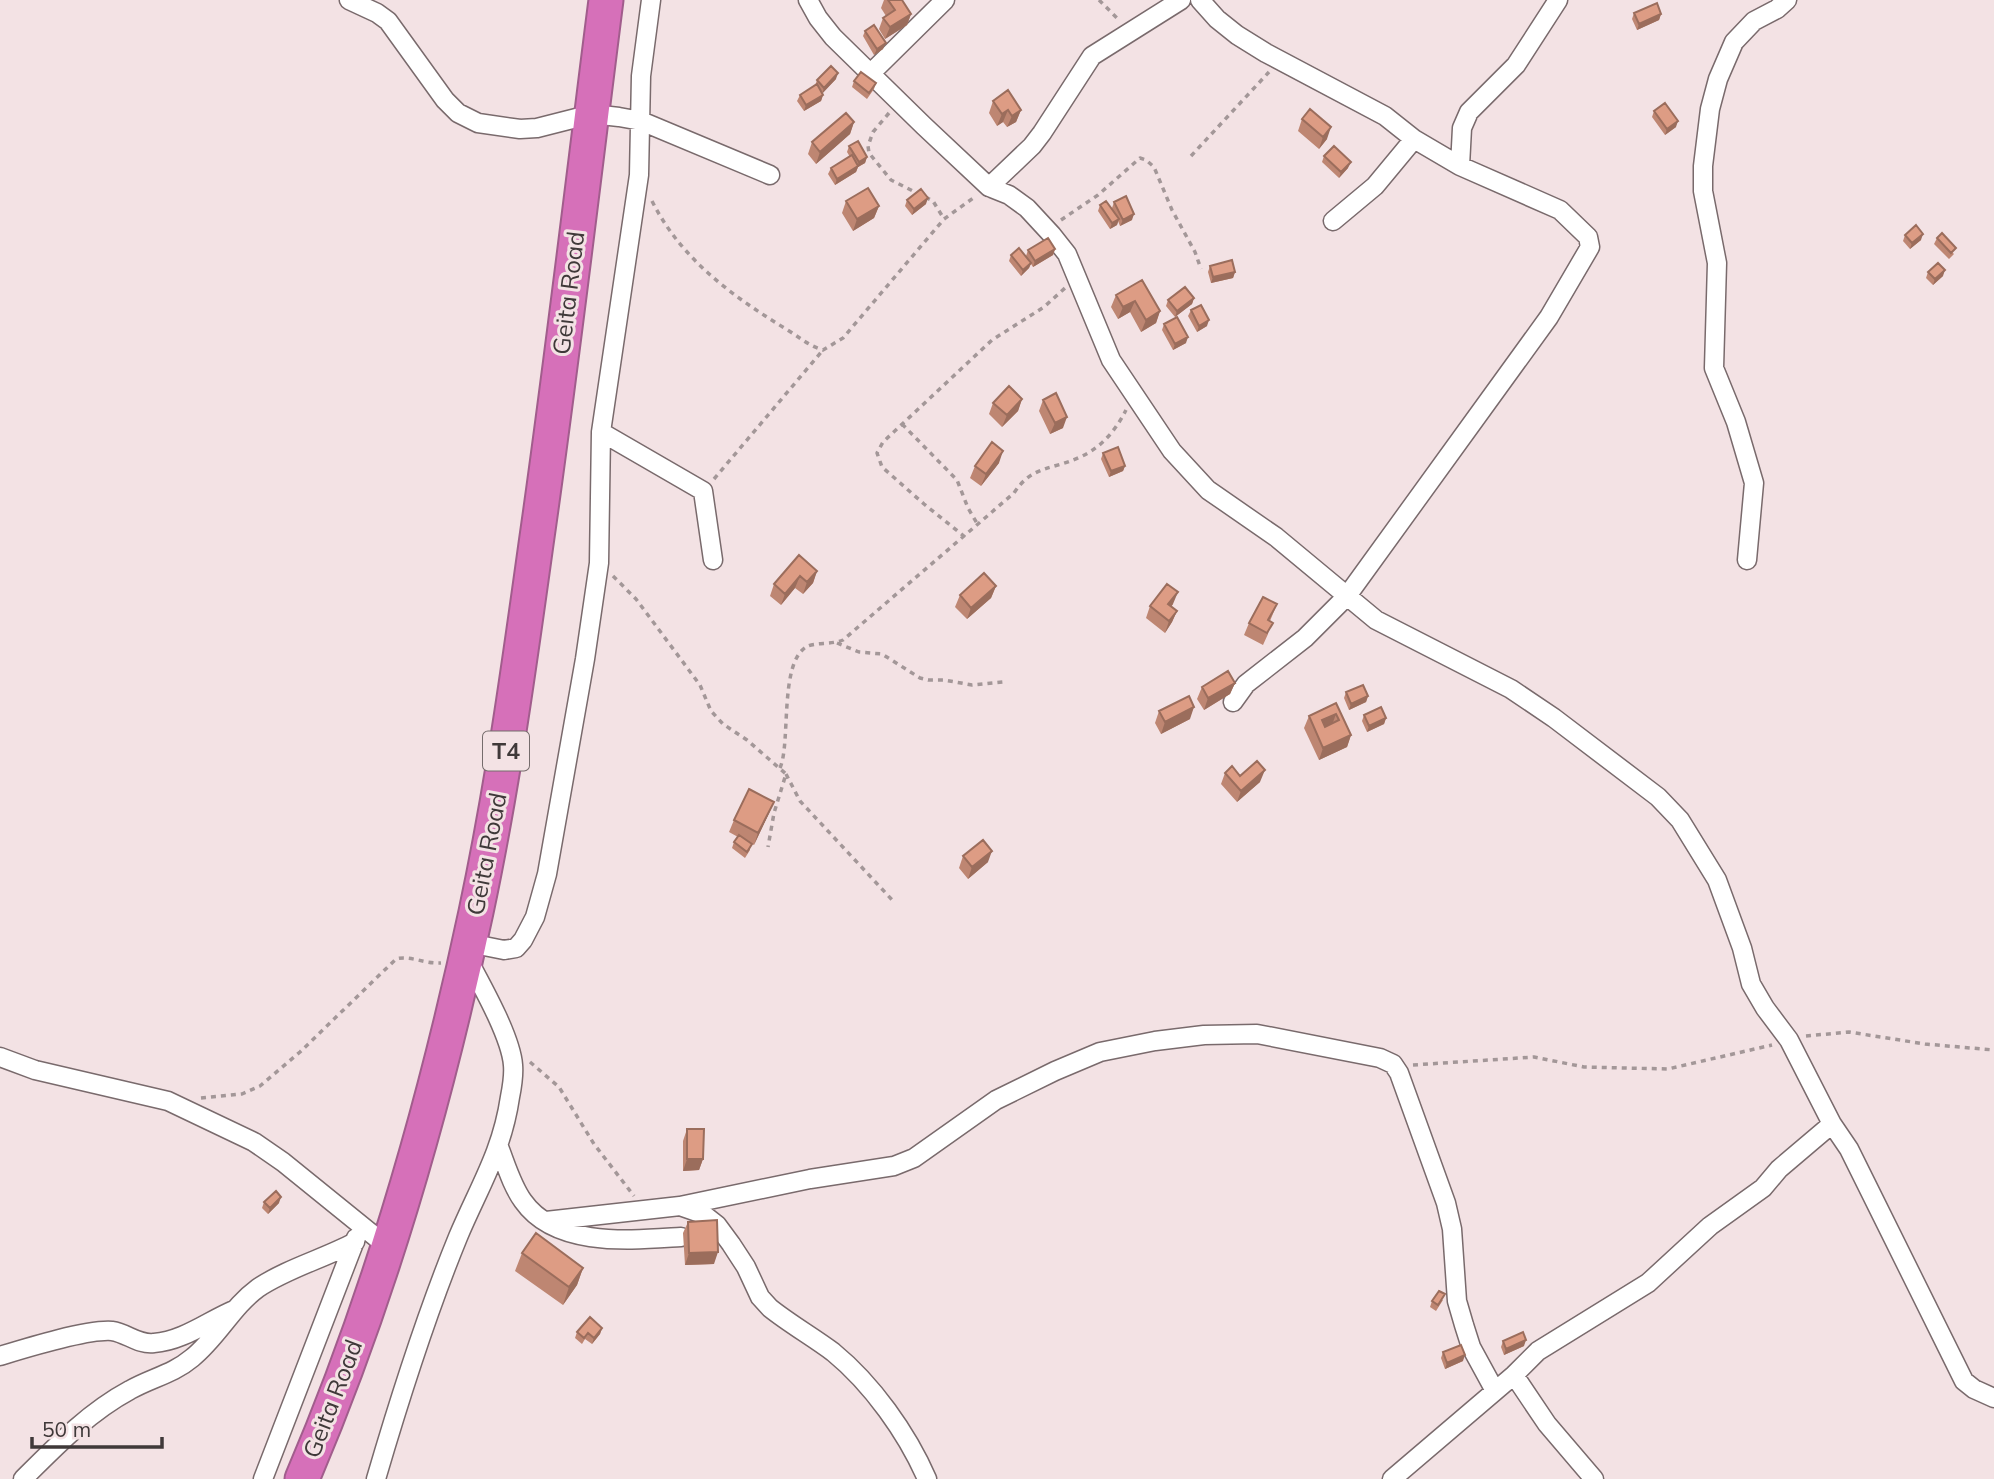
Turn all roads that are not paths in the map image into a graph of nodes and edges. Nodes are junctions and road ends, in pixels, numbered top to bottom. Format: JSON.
{"nodes":[{"id":1,"x":349,"y":0,"type":"edge"},
{"id":2,"x":606,"y":0,"type":"edge"},
{"id":3,"x":652,"y":0,"type":"edge"},
{"id":4,"x":808,"y":0,"type":"edge"},
{"id":5,"x":945,"y":0,"type":"edge"},
{"id":6,"x":1181,"y":0,"type":"edge"},
{"id":7,"x":1200,"y":0,"type":"edge"},
{"id":8,"x":1558,"y":0,"type":"edge"},
{"id":9,"x":1787,"y":0,"type":"edge"},
{"id":10,"x":870,"y":74,"type":"junction"},
{"id":11,"x":592,"y":114,"type":"junction"},
{"id":12,"x":641,"y":121,"type":"junction"},
{"id":13,"x":1414,"y":139,"type":"junction"},
{"id":14,"x":1460,"y":166,"type":"junction"},
{"id":15,"x":770,"y":175,"type":"dead end"},
{"id":16,"x":989,"y":187,"type":"junction"},
{"id":17,"x":1333,"y":221,"type":"dead end"},
{"id":18,"x":601,"y":432,"type":"junction"},
{"id":19,"x":713,"y":560,"type":"dead end"},
{"id":20,"x":1747,"y":560,"type":"dead end"},
{"id":21,"x":1347,"y":596,"type":"junction"},
{"id":22,"x":1233,"y":702,"type":"dead end"},
{"id":23,"x":467,"y":949,"type":"junction"},
{"id":24,"x":0,"y":1057,"type":"edge"},
{"id":25,"x":1832,"y":1124,"type":"junction"},
{"id":26,"x":499,"y":1147,"type":"junction"},
{"id":27,"x":680,"y":1206,"type":"junction"},
{"id":28,"x":546,"y":1221,"type":"junction"},
{"id":29,"x":360,"y":1224,"type":"junction"},
{"id":30,"x":681,"y":1237,"type":"dead end"},
{"id":31,"x":355,"y":1242,"type":"junction"},
{"id":32,"x":388,"y":1247,"type":"junction"},
{"id":33,"x":234,"y":1310,"type":"junction"},
{"id":34,"x":0,"y":1356,"type":"edge"},
{"id":35,"x":1514,"y":1375,"type":"junction"},
{"id":36,"x":1495,"y":1391,"type":"junction"},
{"id":37,"x":1994,"y":1398,"type":"edge"},
{"id":38,"x":1584,"y":1476,"type":"edge"},
{"id":39,"x":23,"y":1479,"type":"edge"},
{"id":40,"x":263,"y":1479,"type":"edge"},
{"id":41,"x":302,"y":1479,"type":"edge"},
{"id":42,"x":376,"y":1479,"type":"edge"},
{"id":43,"x":927,"y":1479,"type":"edge"},
{"id":44,"x":1392,"y":1479,"type":"edge"}],
"edges":[{"from":1,"to":11,"type":"street"},
{"from":2,"to":11,"type":"highway","name":"Geita Road","number":"T4"},
{"from":3,"to":12,"type":"street"},
{"from":4,"to":10,"type":"street"},
{"from":5,"to":10,"type":"street"},
{"from":6,"to":16,"type":"street"},
{"from":7,"to":13,"type":"street"},
{"from":8,"to":14,"type":"street"},
{"from":9,"to":20,"type":"street"},
{"from":10,"to":16,"type":"street"},
{"from":11,"to":12,"type":"street"},
{"from":11,"to":23,"type":"highway","name":"Geita Road","number":"T4"},
{"from":12,"to":15,"type":"street"},
{"from":12,"to":18,"type":"street"},
{"from":13,"to":14,"type":"street"},
{"from":13,"to":17,"type":"street"},
{"from":14,"to":21,"type":"street"},
{"from":16,"to":21,"type":"street"},
{"from":18,"to":19,"type":"street"},
{"from":18,"to":23,"type":"street"},
{"from":21,"to":22,"type":"street"},
{"from":21,"to":25,"type":"street"},
{"from":23,"to":26,"type":"street"},
{"from":23,"to":32,"type":"highway","name":"Geita Road","number":"T4"},
{"from":24,"to":29,"type":"street"},
{"from":25,"to":35,"type":"street"},
{"from":25,"to":37,"type":"street"},
{"from":26,"to":28,"type":"street"},
{"from":26,"to":42,"type":"street"},
{"from":27,"to":28,"type":"street"},
{"from":27,"to":36,"type":"street"},
{"from":27,"to":43,"type":"street"},
{"from":28,"to":30,"type":"street"},
{"from":29,"to":31,"type":"street"},
{"from":29,"to":32,"type":"street"},
{"from":31,"to":33,"type":"street"},
{"from":31,"to":40,"type":"street"},
{"from":32,"to":41,"type":"highway","name":"Geita Road","number":"T4"},
{"from":33,"to":34,"type":"street"},
{"from":33,"to":39,"type":"street"},
{"from":35,"to":36,"type":"street"},
{"from":35,"to":38,"type":"street"},
{"from":36,"to":44,"type":"street"}]}
